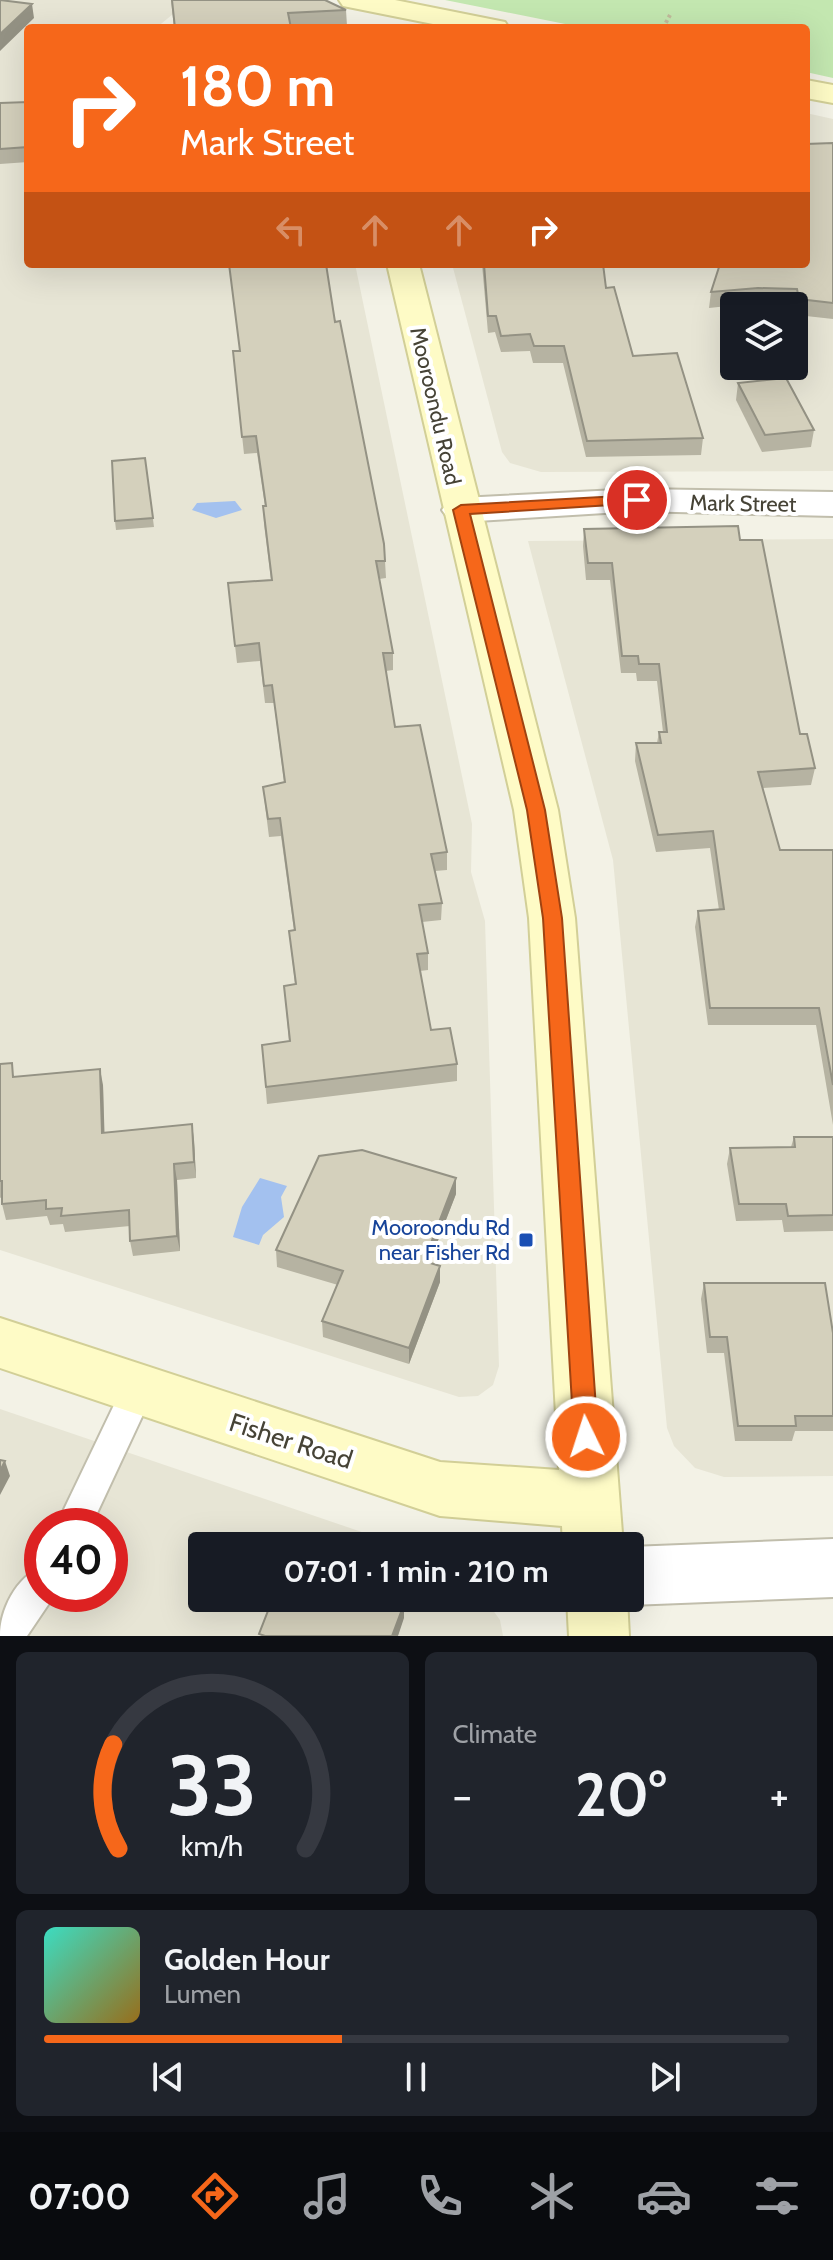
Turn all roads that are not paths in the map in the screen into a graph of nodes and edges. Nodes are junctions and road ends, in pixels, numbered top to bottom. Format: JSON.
{"nodes":[{"id":1,"x":340,"y":0,"type":"edge"},
{"id":2,"x":353,"y":0,"type":"edge"},
{"id":3,"x":345,"y":24,"type":"edge"},
{"id":4,"x":475,"y":24,"type":"edge"},
{"id":5,"x":810,"y":90,"type":"edge"},
{"id":6,"x":833,"y":94,"type":"edge"},
{"id":7,"x":404,"y":268,"type":"edge"},
{"id":8,"x":833,"y":504,"type":"edge"},
{"id":9,"x":461,"y":510,"type":"junction"},
{"id":10,"x":0,"y":1343,"type":"edge"},
{"id":11,"x":138,"y":1391,"type":"junction"},
{"id":12,"x":82,"y":1508,"type":"edge"},
{"id":13,"x":592,"y":1522,"type":"edge"},
{"id":14,"x":833,"y":1568,"type":"edge"},
{"id":15,"x":644,"y":1575,"type":"edge"},
{"id":16,"x":24,"y":1610,"type":"edge"},
{"id":17,"x":598,"y":1612,"type":"edge"},
{"id":18,"x":6,"y":1636,"type":"edge"},
{"id":19,"x":599,"y":1636,"type":"edge"}],
"edges":[{"from":1,"to":3,"type":"street"},
{"from":2,"to":4,"type":"street"},
{"from":5,"to":6,"type":"street"},
{"from":7,"to":9,"type":"street","name":"Mooroondu Road"},
{"from":8,"to":9,"type":"street","name":"Mark Street"},
{"from":9,"to":13,"type":"street","name":"Mooroondu Road"},
{"from":10,"to":11,"type":"street","name":"Fisher Road"},
{"from":11,"to":12,"type":"lane"},
{"from":11,"to":13,"type":"street","name":"Fisher Road"},
{"from":14,"to":15,"type":"street"},
{"from":16,"to":18,"type":"lane"},
{"from":17,"to":19,"type":"street"}]}
